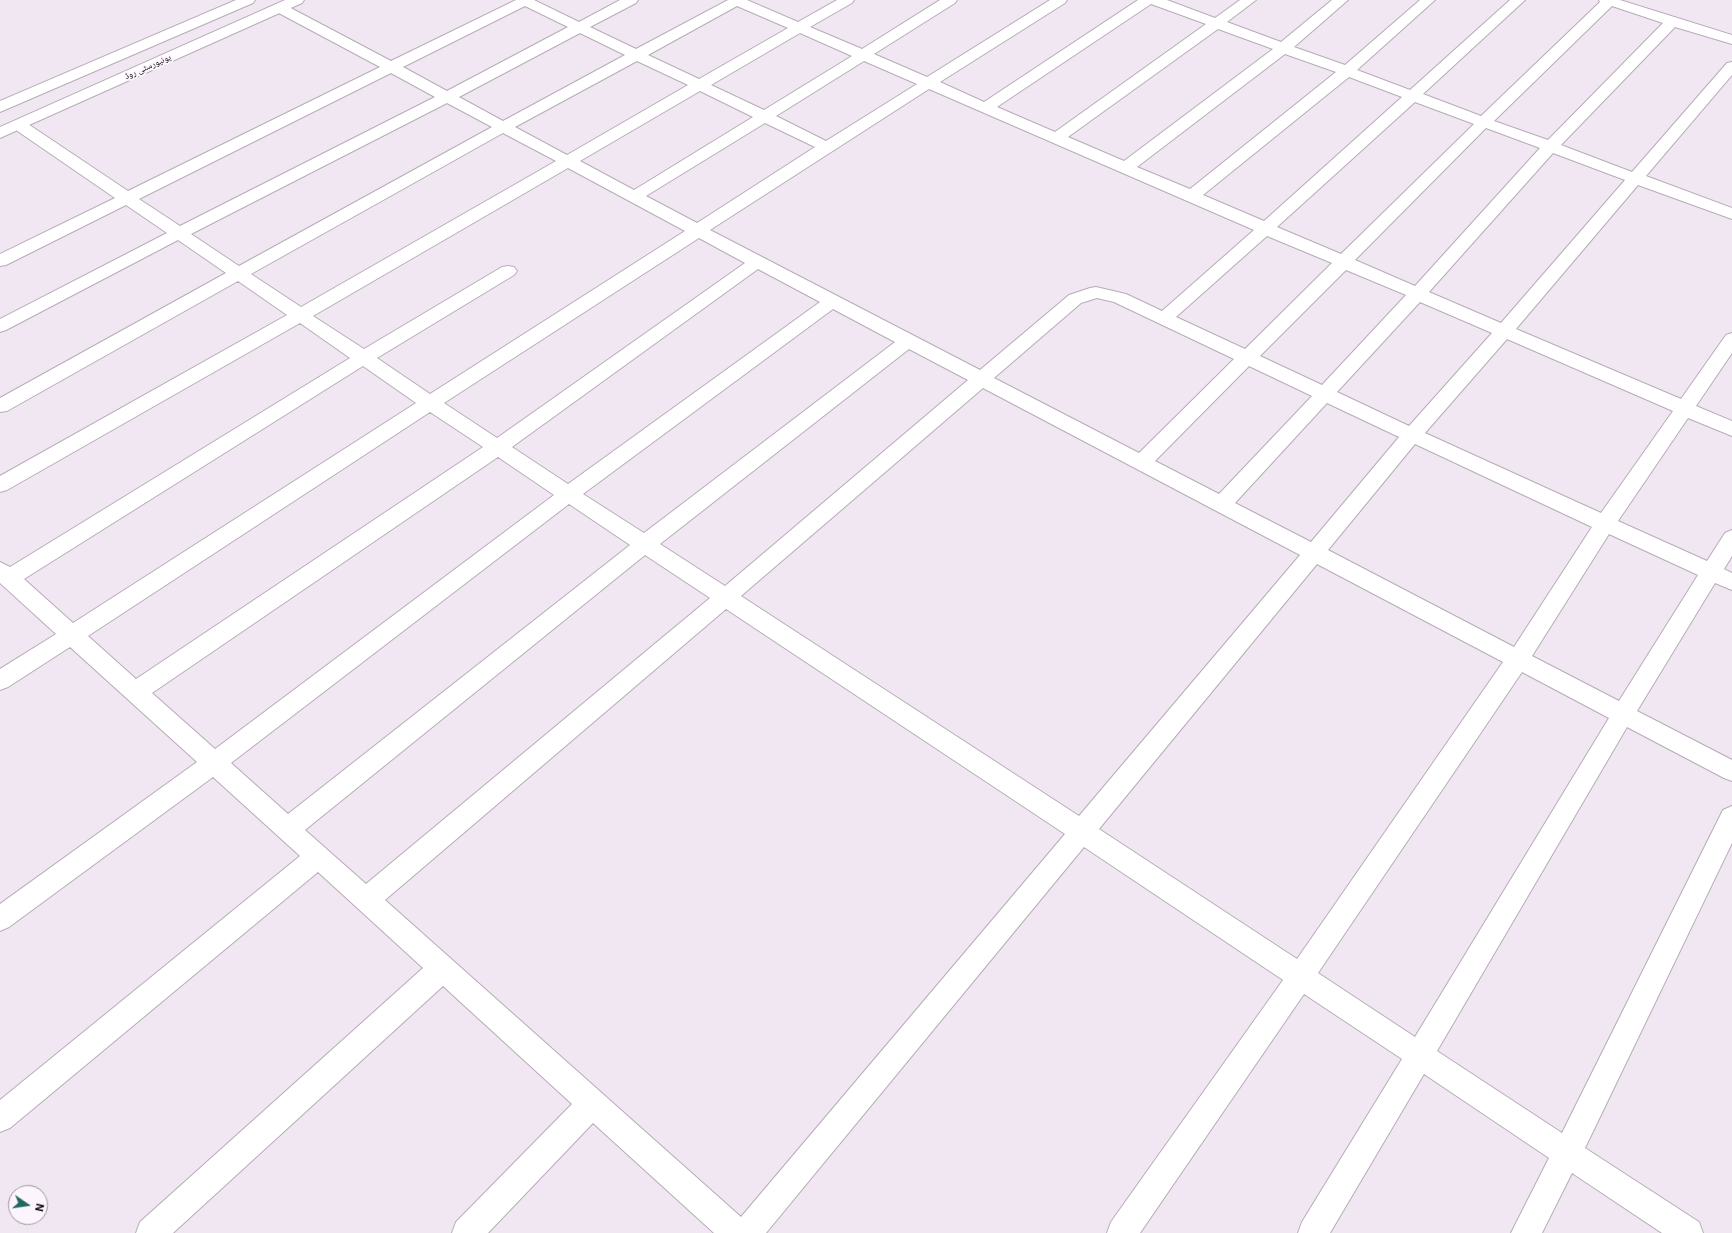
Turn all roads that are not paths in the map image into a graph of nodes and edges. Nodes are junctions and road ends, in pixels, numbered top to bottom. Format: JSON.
{"nodes":[{"id":1,"x":248,"y":0,"type":"edge"},
{"id":2,"x":297,"y":0,"type":"edge"},
{"id":3,"x":525,"y":0,"type":"edge"},
{"id":4,"x":631,"y":0,"type":"edge"},
{"id":5,"x":737,"y":0,"type":"edge"},
{"id":6,"x":847,"y":0,"type":"edge"},
{"id":7,"x":950,"y":0,"type":"edge"},
{"id":8,"x":1060,"y":0,"type":"edge"},
{"id":9,"x":1148,"y":0,"type":"edge"},
{"id":10,"x":1154,"y":0,"type":"edge"},
{"id":11,"x":1249,"y":0,"type":"edge"},
{"id":12,"x":1341,"y":0,"type":"edge"},
{"id":13,"x":1428,"y":0,"type":"edge"},
{"id":14,"x":1518,"y":0,"type":"edge"},
{"id":15,"x":1608,"y":0,"type":"edge"},
{"id":16,"x":1658,"y":0,"type":"edge"},
{"id":17,"x":280,"y":8,"type":"junction"},
{"id":18,"x":1646,"y":13,"type":"junction"},
{"id":19,"x":1673,"y":22,"type":"junction"},
{"id":20,"x":1217,"y":23,"type":"junction"},
{"id":21,"x":579,"y":27,"type":"junction"},
{"id":22,"x":800,"y":28,"type":"junction"},
{"id":23,"x":1732,"y":40,"type":"edge"},
{"id":24,"x":1283,"y":48,"type":"junction"},
{"id":25,"x":637,"y":55,"type":"junction"},
{"id":26,"x":863,"y":55,"type":"junction"},
{"id":27,"x":1732,"y":66,"type":"edge"},
{"id":28,"x":391,"y":67,"type":"junction"},
{"id":29,"x":1347,"y":71,"type":"junction"},
{"id":30,"x":928,"y":83,"type":"junction"},
{"id":31,"x":699,"y":85,"type":"junction"},
{"id":32,"x":1412,"y":95,"type":"junction"},
{"id":33,"x":447,"y":97,"type":"junction"},
{"id":34,"x":0,"y":107,"type":"edge"},
{"id":35,"x":985,"y":108,"type":"junction"},
{"id":36,"x":764,"y":117,"type":"junction"},
{"id":37,"x":1484,"y":122,"type":"junction"},
{"id":38,"x":502,"y":127,"type":"junction"},
{"id":39,"x":10,"y":129,"type":"edge"},
{"id":40,"x":1057,"y":138,"type":"junction"},
{"id":41,"x":1551,"y":146,"type":"junction"},
{"id":42,"x":827,"y":147,"type":"junction"},
{"id":43,"x":569,"y":161,"type":"junction"},
{"id":44,"x":1126,"y":168,"type":"junction"},
{"id":45,"x":1635,"y":178,"type":"junction"},
{"id":46,"x":634,"y":196,"type":"junction"},
{"id":47,"x":1192,"y":196,"type":"junction"},
{"id":48,"x":128,"y":198,"type":"junction"},
{"id":49,"x":1732,"y":214,"type":"edge"},
{"id":50,"x":1266,"y":228,"type":"junction"},
{"id":51,"x":697,"y":231,"type":"junction"},
{"id":52,"x":179,"y":233,"type":"junction"},
{"id":53,"x":0,"y":261,"type":"edge"},
{"id":54,"x":757,"y":262,"type":"junction"},
{"id":55,"x":1345,"y":262,"type":"junction"},
{"id":56,"x":508,"y":271,"type":"dead end"},
{"id":57,"x":240,"y":274,"type":"junction"},
{"id":58,"x":1418,"y":293,"type":"junction"},
{"id":59,"x":832,"y":301,"type":"junction"},
{"id":60,"x":301,"y":315,"type":"junction"},
{"id":61,"x":1163,"y":319,"type":"junction"},
{"id":62,"x":0,"y":326,"type":"edge"},
{"id":63,"x":1504,"y":331,"type":"junction"},
{"id":64,"x":1732,"y":339,"type":"edge"},
{"id":65,"x":908,"y":341,"type":"junction"},
{"id":66,"x":1247,"y":357,"type":"junction"},
{"id":67,"x":363,"y":358,"type":"junction"},
{"id":68,"x":982,"y":379,"type":"junction"},
{"id":69,"x":1325,"y":394,"type":"junction"},
{"id":70,"x":430,"y":403,"type":"junction"},
{"id":71,"x":0,"y":406,"type":"edge"},
{"id":72,"x":1684,"y":408,"type":"junction"},
{"id":73,"x":1732,"y":429,"type":"edge"},
{"id":74,"x":1412,"y":435,"type":"junction"},
{"id":75,"x":498,"y":447,"type":"junction"},
{"id":76,"x":1142,"y":462,"type":"junction"},
{"id":77,"x":0,"y":485,"type":"edge"},
{"id":78,"x":569,"y":494,"type":"junction"},
{"id":79,"x":1222,"y":504,"type":"junction"},
{"id":80,"x":1605,"y":524,"type":"junction"},
{"id":81,"x":1732,"y":538,"type":"edge"},
{"id":82,"x":645,"y":544,"type":"junction"},
{"id":83,"x":1315,"y":553,"type":"junction"},
{"id":84,"x":4,"y":574,"type":"edge"},
{"id":85,"x":1722,"y":577,"type":"edge"},
{"id":86,"x":726,"y":597,"type":"junction"},
{"id":87,"x":72,"y":634,"type":"junction"},
{"id":88,"x":1518,"y":659,"type":"junction"},
{"id":89,"x":0,"y":681,"type":"edge"},
{"id":90,"x":135,"y":692,"type":"junction"},
{"id":91,"x":1623,"y":714,"type":"junction"},
{"id":92,"x":214,"y":763,"type":"junction"},
{"id":93,"x":1732,"y":771,"type":"edge"},
{"id":94,"x":1732,"y":817,"type":"edge"},
{"id":95,"x":288,"y":829,"type":"junction"},
{"id":96,"x":1082,"y":831,"type":"junction"},
{"id":97,"x":318,"y":857,"type":"junction"},
{"id":98,"x":366,"y":900,"type":"junction"},
{"id":99,"x":0,"y":919,"type":"edge"},
{"id":100,"x":442,"y":969,"type":"junction"},
{"id":101,"x":1301,"y":976,"type":"junction"},
{"id":102,"x":1418,"y":1054,"type":"junction"},
{"id":103,"x":592,"y":1104,"type":"junction"},
{"id":104,"x":0,"y":1118,"type":"edge"},
{"id":105,"x":1567,"y":1153,"type":"junction"},
{"id":106,"x":151,"y":1233,"type":"edge"},
{"id":107,"x":468,"y":1233,"type":"edge"},
{"id":108,"x":736,"y":1233,"type":"edge"},
{"id":109,"x":747,"y":1233,"type":"edge"},
{"id":110,"x":1122,"y":1233,"type":"edge"},
{"id":111,"x":1313,"y":1233,"type":"edge"},
{"id":112,"x":1526,"y":1233,"type":"edge"},
{"id":113,"x":1688,"y":1233,"type":"edge"}],
"edges":[{"from":1,"to":34,"type":"main road","name":"یونیورسٹی روڈ"},
{"from":2,"to":17,"type":"main road","name":"یونیورسٹی روڈ"},
{"from":3,"to":21,"type":"main road"},
{"from":3,"to":28,"type":"main road"},
{"from":4,"to":21,"type":"main road"},
{"from":5,"to":22,"type":"main road"},
{"from":5,"to":25,"type":"main road"},
{"from":6,"to":22,"type":"main road"},
{"from":7,"to":26,"type":"main road"},
{"from":8,"to":30,"type":"main road"},
{"from":9,"to":35,"type":"main road"},
{"from":10,"to":20,"type":"main road"},
{"from":11,"to":20,"type":"main road"},
{"from":12,"to":24,"type":"main road"},
{"from":13,"to":29,"type":"main road"},
{"from":14,"to":32,"type":"main road"},
{"from":15,"to":18,"type":"main road"},
{"from":15,"to":37,"type":"main road"},
{"from":16,"to":18,"type":"main road"},
{"from":17,"to":28,"type":"main road"},
{"from":17,"to":39,"type":"main road","name":"یونیورسٹی روڈ"},
{"from":18,"to":19,"type":"main road"},
{"from":19,"to":23,"type":"main road"},
{"from":19,"to":41,"type":"main road"},
{"from":20,"to":24,"type":"main road"},
{"from":20,"to":40,"type":"main road"},
{"from":21,"to":25,"type":"main road"},
{"from":21,"to":33,"type":"main road"},
{"from":22,"to":26,"type":"main road"},
{"from":22,"to":31,"type":"main road"},
{"from":24,"to":29,"type":"main road"},
{"from":24,"to":44,"type":"main road"},
{"from":25,"to":31,"type":"main road"},
{"from":25,"to":38,"type":"main road"},
{"from":26,"to":30,"type":"main road"},
{"from":26,"to":36,"type":"main road"},
{"from":27,"to":45,"type":"main road"},
{"from":28,"to":33,"type":"main road"},
{"from":28,"to":48,"type":"main road"},
{"from":29,"to":32,"type":"main road"},
{"from":29,"to":47,"type":"main road"},
{"from":30,"to":35,"type":"main road"},
{"from":30,"to":42,"type":"main road"},
{"from":31,"to":36,"type":"main road"},
{"from":31,"to":43,"type":"main road"},
{"from":32,"to":37,"type":"main road"},
{"from":32,"to":50,"type":"main road"},
{"from":33,"to":38,"type":"main road"},
{"from":33,"to":52,"type":"main road"},
{"from":35,"to":40,"type":"main road"},
{"from":36,"to":42,"type":"main road"},
{"from":36,"to":46,"type":"main road"},
{"from":37,"to":41,"type":"main road"},
{"from":37,"to":55,"type":"main road"},
{"from":38,"to":43,"type":"main road"},
{"from":38,"to":57,"type":"main road"},
{"from":39,"to":48,"type":"main road"},
{"from":40,"to":44,"type":"main road"},
{"from":41,"to":45,"type":"main road"},
{"from":41,"to":58,"type":"main road"},
{"from":42,"to":51,"type":"main road"},
{"from":43,"to":46,"type":"main road"},
{"from":43,"to":60,"type":"main road"},
{"from":44,"to":47,"type":"main road"},
{"from":45,"to":49,"type":"main road"},
{"from":45,"to":63,"type":"main road"},
{"from":46,"to":51,"type":"main road"},
{"from":47,"to":50,"type":"main road"},
{"from":48,"to":52,"type":"main road"},
{"from":48,"to":53,"type":"main road"},
{"from":50,"to":55,"type":"main road"},
{"from":50,"to":61,"type":"main road"},
{"from":51,"to":54,"type":"main road"},
{"from":51,"to":70,"type":"main road"},
{"from":52,"to":57,"type":"main road"},
{"from":52,"to":62,"type":"main road"},
{"from":54,"to":59,"type":"main road"},
{"from":54,"to":75,"type":"main road"},
{"from":55,"to":58,"type":"main road"},
{"from":55,"to":66,"type":"main road"},
{"from":56,"to":67,"type":"main road"},
{"from":57,"to":60,"type":"main road"},
{"from":57,"to":71,"type":"main road"},
{"from":58,"to":63,"type":"main road"},
{"from":58,"to":69,"type":"main road"},
{"from":59,"to":65,"type":"main road"},
{"from":59,"to":78,"type":"main road"},
{"from":60,"to":67,"type":"main road"},
{"from":60,"to":77,"type":"main road"},
{"from":61,"to":66,"type":"main road"},
{"from":61,"to":68,"type":"main road"},
{"from":63,"to":72,"type":"main road"},
{"from":63,"to":74,"type":"main road"},
{"from":64,"to":72,"type":"main road"},
{"from":65,"to":68,"type":"main road"},
{"from":65,"to":82,"type":"main road"},
{"from":66,"to":69,"type":"main road"},
{"from":66,"to":76,"type":"main road"},
{"from":67,"to":70,"type":"main road"},
{"from":67,"to":84,"type":"main road"},
{"from":68,"to":76,"type":"main road"},
{"from":68,"to":86,"type":"main road"},
{"from":69,"to":74,"type":"main road"},
{"from":69,"to":79,"type":"main road"},
{"from":70,"to":75,"type":"main road"},
{"from":70,"to":87,"type":"main road"},
{"from":72,"to":73,"type":"main road"},
{"from":72,"to":80,"type":"main road"},
{"from":74,"to":80,"type":"main road"},
{"from":74,"to":83,"type":"main road"},
{"from":75,"to":78,"type":"main road"},
{"from":75,"to":90,"type":"main road"},
{"from":76,"to":79,"type":"main road"},
{"from":78,"to":82,"type":"main road"},
{"from":78,"to":92,"type":"main road"},
{"from":79,"to":83,"type":"main road"},
{"from":80,"to":85,"type":"main road"},
{"from":80,"to":88,"type":"main road"},
{"from":81,"to":85,"type":"main road"},
{"from":82,"to":86,"type":"main road"},
{"from":82,"to":95,"type":"main road"},
{"from":83,"to":88,"type":"main road"},
{"from":83,"to":96,"type":"main road"},
{"from":84,"to":87,"type":"main road"},
{"from":85,"to":91,"type":"main road"},
{"from":86,"to":96,"type":"main road"},
{"from":86,"to":98,"type":"main road"},
{"from":87,"to":89,"type":"main road"},
{"from":87,"to":90,"type":"main road"},
{"from":88,"to":91,"type":"main road"},
{"from":88,"to":101,"type":"main road"},
{"from":90,"to":92,"type":"main road"},
{"from":91,"to":93,"type":"main road"},
{"from":91,"to":102,"type":"main road"},
{"from":92,"to":95,"type":"main road"},
{"from":92,"to":99,"type":"main road"},
{"from":94,"to":105,"type":"main road"},
{"from":95,"to":97,"type":"main road"},
{"from":96,"to":101,"type":"main road"},
{"from":96,"to":109,"type":"main road"},
{"from":97,"to":98,"type":"main road"},
{"from":97,"to":104,"type":"main road"},
{"from":98,"to":100,"type":"main road"},
{"from":100,"to":103,"type":"main road"},
{"from":100,"to":106,"type":"main road"},
{"from":101,"to":102,"type":"main road"},
{"from":101,"to":110,"type":"main road"},
{"from":102,"to":105,"type":"main road"},
{"from":102,"to":111,"type":"main road"},
{"from":103,"to":107,"type":"main road"},
{"from":103,"to":108,"type":"main road"},
{"from":105,"to":112,"type":"main road"},
{"from":105,"to":113,"type":"main road"}]}
